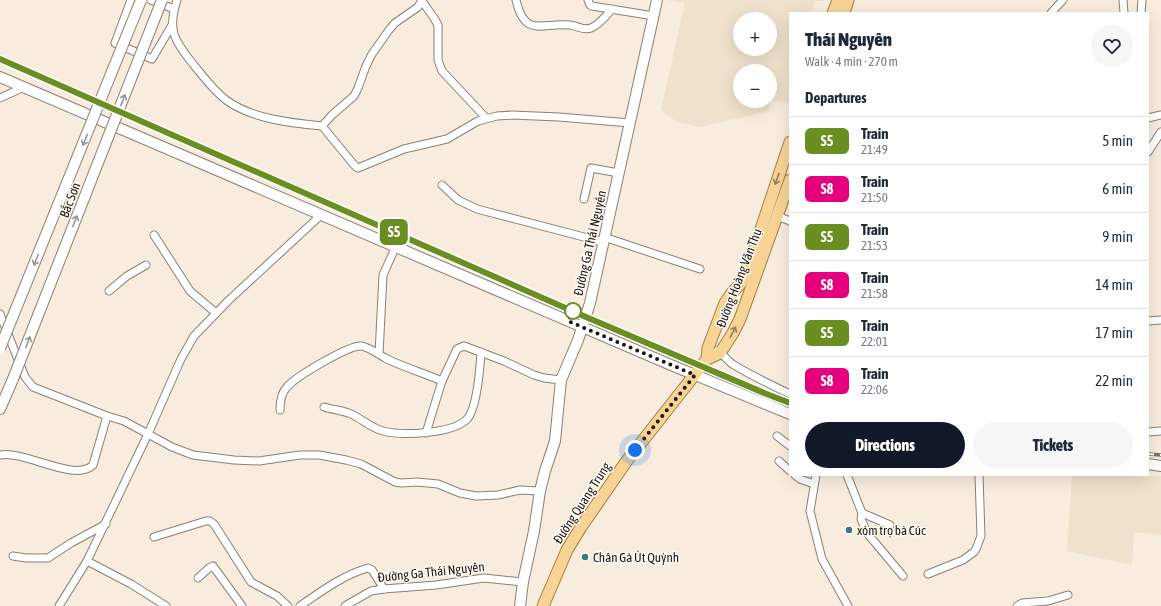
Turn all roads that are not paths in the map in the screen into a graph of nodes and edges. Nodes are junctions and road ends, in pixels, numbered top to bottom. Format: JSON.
{"nodes":[{"id":1,"x":131,"y":0,"type":"edge"},
{"id":2,"x":141,"y":0,"type":"edge"},
{"id":3,"x":151,"y":0,"type":"edge"},
{"id":4,"x":162,"y":0,"type":"edge"},
{"id":5,"x":177,"y":0,"type":"edge"},
{"id":6,"x":516,"y":0,"type":"edge"},
{"id":7,"x":588,"y":0,"type":"edge"},
{"id":8,"x":657,"y":0,"type":"edge"},
{"id":9,"x":838,"y":0,"type":"edge"},
{"id":10,"x":848,"y":0,"type":"edge"},
{"id":11,"x":1063,"y":0,"type":"edge"},
{"id":12,"x":1123,"y":0,"type":"edge"},
{"id":13,"x":1142,"y":0,"type":"edge"},
{"id":14,"x":422,"y":1,"type":"edge"},
{"id":15,"x":174,"y":10,"type":"junction"},
{"id":16,"x":612,"y":10,"type":"junction"},
{"id":17,"x":834,"y":12,"type":"edge"},
{"id":18,"x":844,"y":12,"type":"edge"},
{"id":19,"x":1052,"y":12,"type":"edge"},
{"id":20,"x":1124,"y":12,"type":"edge"},
{"id":21,"x":1141,"y":12,"type":"edge"},
{"id":22,"x":654,"y":16,"type":"junction"},
{"id":23,"x":172,"y":26,"type":"junction"},
{"id":24,"x":0,"y":77,"type":"edge"},
{"id":25,"x":24,"y":87,"type":"junction"},
{"id":26,"x":0,"y":98,"type":"edge"},
{"id":27,"x":1161,"y":115,"type":"edge"},
{"id":28,"x":486,"y":118,"type":"junction"},
{"id":29,"x":1149,"y":118,"type":"edge"},
{"id":30,"x":630,"y":123,"type":"junction"},
{"id":31,"x":322,"y":126,"type":"junction"},
{"id":32,"x":1161,"y":132,"type":"edge"},
{"id":33,"x":789,"y":145,"type":"edge"},
{"id":34,"x":1149,"y":150,"type":"edge"},
{"id":35,"x":619,"y":173,"type":"junction"},
{"id":36,"x":789,"y":183,"type":"edge"},
{"id":37,"x":442,"y":185,"type":"dead end"},
{"id":38,"x":584,"y":199,"type":"dead end"},
{"id":39,"x":321,"y":215,"type":"junction"},
{"id":40,"x":778,"y":216,"type":"junction"},
{"id":41,"x":789,"y":221,"type":"edge"},
{"id":42,"x":154,"y":235,"type":"dead end"},
{"id":43,"x":604,"y":239,"type":"junction"},
{"id":44,"x":396,"y":246,"type":"junction"},
{"id":45,"x":146,"y":266,"type":"dead end"},
{"id":46,"x":700,"y":269,"type":"dead end"},
{"id":47,"x":109,"y":291,"type":"dead end"},
{"id":48,"x":216,"y":313,"type":"junction"},
{"id":49,"x":0,"y":314,"type":"edge"},
{"id":50,"x":1161,"y":320,"type":"edge"},
{"id":51,"x":1149,"y":322,"type":"edge"},
{"id":52,"x":5,"y":324,"type":"junction"},
{"id":53,"x":583,"y":327,"type":"junction"},
{"id":54,"x":0,"y":338,"type":"edge"},
{"id":55,"x":0,"y":348,"type":"edge"},
{"id":56,"x":481,"y":352,"type":"junction"},
{"id":57,"x":720,"y":352,"type":"junction"},
{"id":58,"x":379,"y":354,"type":"junction"},
{"id":59,"x":703,"y":362,"type":"junction"},
{"id":60,"x":561,"y":380,"type":"junction"},
{"id":61,"x":442,"y":381,"type":"junction"},
{"id":62,"x":789,"y":394,"type":"edge"},
{"id":63,"x":324,"y":407,"type":"dead end"},
{"id":64,"x":0,"y":408,"type":"edge"},
{"id":65,"x":280,"y":410,"type":"dead end"},
{"id":66,"x":789,"y":413,"type":"edge"},
{"id":67,"x":107,"y":416,"type":"junction"},
{"id":68,"x":1161,"y":431,"type":"edge"},
{"id":69,"x":1149,"y":432,"type":"edge"},
{"id":70,"x":426,"y":433,"type":"junction"},
{"id":71,"x":148,"y":434,"type":"junction"},
{"id":72,"x":777,"y":436,"type":"dead end"},
{"id":73,"x":789,"y":445,"type":"edge"},
{"id":74,"x":0,"y":455,"type":"edge"},
{"id":75,"x":779,"y":461,"type":"dead end"},
{"id":76,"x":1149,"y":464,"type":"edge"},
{"id":77,"x":1161,"y":466,"type":"edge"},
{"id":78,"x":789,"y":470,"type":"edge"},
{"id":79,"x":796,"y":476,"type":"edge"},
{"id":80,"x":816,"y":476,"type":"edge"},
{"id":81,"x":847,"y":476,"type":"edge"},
{"id":82,"x":979,"y":476,"type":"edge"},
{"id":83,"x":814,"y":484,"type":"junction"},
{"id":84,"x":540,"y":491,"type":"junction"},
{"id":85,"x":862,"y":513,"type":"junction"},
{"id":86,"x":106,"y":524,"type":"junction"},
{"id":87,"x":890,"y":525,"type":"dead end"},
{"id":88,"x":154,"y":537,"type":"dead end"},
{"id":89,"x":13,"y":556,"type":"dead end"},
{"id":90,"x":87,"y":561,"type":"junction"},
{"id":91,"x":928,"y":574,"type":"dead end"},
{"id":92,"x":903,"y":576,"type":"dead end"},
{"id":93,"x":198,"y":578,"type":"dead end"},
{"id":94,"x":523,"y":582,"type":"junction"},
{"id":95,"x":384,"y":589,"type":"junction"},
{"id":96,"x":1068,"y":595,"type":"dead end"},
{"id":97,"x":846,"y":605,"type":"edge"},
{"id":98,"x":59,"y":606,"type":"edge"},
{"id":99,"x":166,"y":606,"type":"edge"},
{"id":100,"x":242,"y":606,"type":"edge"},
{"id":101,"x":288,"y":606,"type":"edge"},
{"id":102,"x":300,"y":606,"type":"edge"},
{"id":103,"x":345,"y":606,"type":"edge"},
{"id":104,"x":520,"y":606,"type":"edge"},
{"id":105,"x":543,"y":606,"type":"edge"},
{"id":106,"x":1017,"y":606,"type":"edge"}],
"edges":[{"from":1,"to":23,"type":"street"},
{"from":2,"to":55,"type":"street","name":"Bắc Sơn","one_way":true,"bridge":true},
{"from":3,"to":15,"type":"street"},
{"from":64,"to":4,"type":"street","name":"Bắc Sơn","one_way":true,"bridge":true},
{"from":5,"to":15,"type":"street"},
{"from":6,"to":16,"type":"street"},
{"from":7,"to":16,"type":"street"},
{"from":8,"to":22,"type":"street","name":"Đường Ga Thái Nguyên"},
{"from":9,"to":17,"type":"main road"},
{"from":10,"to":18,"type":"main road"},
{"from":11,"to":19,"type":"street"},
{"from":12,"to":20,"type":"street"},
{"from":13,"to":21,"type":"street"},
{"from":14,"to":28,"type":"street"},
{"from":14,"to":31,"type":"street"},
{"from":15,"to":23,"type":"street"},
{"from":16,"to":22,"type":"street"},
{"from":22,"to":30,"type":"street","name":"Đường Ga Thái Nguyên"},
{"from":23,"to":31,"type":"street"},
{"from":24,"to":25,"type":"street"},
{"from":25,"to":26,"type":"street"},
{"from":25,"to":39,"type":"street"},
{"from":27,"to":29,"type":"street"},
{"from":28,"to":30,"type":"street"},
{"from":28,"to":31,"type":"street"},
{"from":30,"to":35,"type":"street","name":"Đường Ga Thái Nguyên"},
{"from":32,"to":34,"type":"street"},
{"from":33,"to":59,"type":"main road","name":"Đường Hoàng Văn Thụ","one_way":true},
{"from":35,"to":38,"type":"street"},
{"from":35,"to":43,"type":"street","name":"Đường Ga Thái Nguyên"},
{"from":36,"to":40,"type":"main road","name":"Đường Hoàng Văn Thụ"},
{"from":37,"to":43,"type":"street"},
{"from":39,"to":44,"type":"street"},
{"from":39,"to":48,"type":"street"},
{"from":40,"to":41,"type":"street"},
{"from":57,"to":40,"type":"main road","name":"Đường Hoàng Văn Thụ","one_way":true},
{"from":42,"to":48,"type":"street"},
{"from":43,"to":46,"type":"street"},
{"from":43,"to":53,"type":"street","name":"Đường Ga Thái Nguyên"},
{"from":44,"to":53,"type":"street"},
{"from":44,"to":58,"type":"street"},
{"from":45,"to":47,"type":"street"},
{"from":48,"to":71,"type":"street"},
{"from":49,"to":52,"type":"street"},
{"from":50,"to":51,"type":"street"},
{"from":52,"to":54,"type":"street"},
{"from":52,"to":67,"type":"street"},
{"from":53,"to":59,"type":"street"},
{"from":53,"to":60,"type":"street","name":"Đường Ga Thái Nguyên"},
{"from":56,"to":60,"type":"street"},
{"from":56,"to":61,"type":"street"},
{"from":56,"to":70,"type":"street"},
{"from":57,"to":59,"type":"main road","name":"Đường Hoàng Văn Thụ"},
{"from":57,"to":62,"type":"street"},
{"from":58,"to":61,"type":"street"},
{"from":58,"to":65,"type":"street"},
{"from":59,"to":66,"type":"street"},
{"from":59,"to":105,"type":"main road","name":"Đường Quang Trung"},
{"from":60,"to":84,"type":"street","name":"Đường Ga Thái Nguyên"},
{"from":61,"to":70,"type":"street"},
{"from":63,"to":70,"type":"street"},
{"from":67,"to":71,"type":"street"},
{"from":67,"to":74,"type":"street"},
{"from":68,"to":69,"type":"street"},
{"from":71,"to":84,"type":"street"},
{"from":71,"to":86,"type":"street"},
{"from":72,"to":73,"type":"street"},
{"from":75,"to":78,"type":"street"},
{"from":76,"to":77,"type":"street"},
{"from":79,"to":83,"type":"street"},
{"from":80,"to":83,"type":"street"},
{"from":81,"to":85,"type":"street"},
{"from":82,"to":91,"type":"street"},
{"from":83,"to":97,"type":"street"},
{"from":84,"to":94,"type":"street","name":"Đường Ga Thái Nguyên"},
{"from":85,"to":87,"type":"street"},
{"from":85,"to":92,"type":"street"},
{"from":86,"to":89,"type":"street"},
{"from":86,"to":90,"type":"street"},
{"from":88,"to":101,"type":"street"},
{"from":90,"to":98,"type":"street"},
{"from":90,"to":99,"type":"street"},
{"from":93,"to":100,"type":"street"},
{"from":94,"to":95,"type":"street","name":"Đường Ga Thái Nguyên"},
{"from":94,"to":104,"type":"street","name":"Đường Ga Thái Nguyên"},
{"from":95,"to":102,"type":"street"},
{"from":95,"to":103,"type":"street","name":"Đường Ga Thái Nguyên"},
{"from":96,"to":106,"type":"street"}]}
